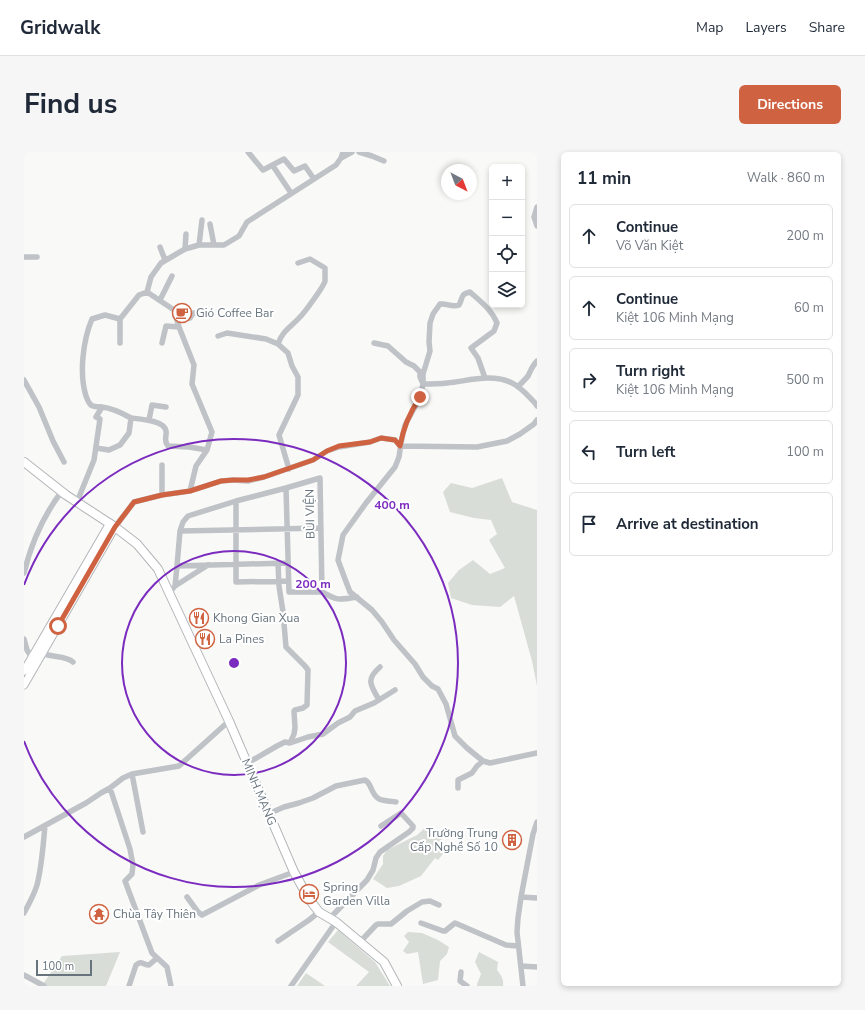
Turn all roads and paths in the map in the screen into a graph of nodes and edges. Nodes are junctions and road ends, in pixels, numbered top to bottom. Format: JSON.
{"nodes":[{"id":1,"x":248,"y":152,"type":"edge"},
{"id":2,"x":352,"y":152,"type":"edge"},
{"id":3,"x":359,"y":152,"type":"edge"},
{"id":4,"x":342,"y":155,"type":"edge"},
{"id":5,"x":384,"y":161,"type":"dead end"},
{"id":6,"x":273,"y":166,"type":"junction"},
{"id":7,"x":314,"y":178,"type":"junction"},
{"id":8,"x":291,"y":193,"type":"junction"},
{"id":9,"x":537,"y":207,"type":"edge"},
{"id":10,"x":202,"y":220,"type":"dead end"},
{"id":11,"x":210,"y":224,"type":"dead end"},
{"id":12,"x":537,"y":226,"type":"edge"},
{"id":13,"x":186,"y":234,"type":"dead end"},
{"id":14,"x":199,"y":245,"type":"junction"},
{"id":15,"x":214,"y":245,"type":"junction"},
{"id":16,"x":160,"y":247,"type":"dead end"},
{"id":17,"x":185,"y":249,"type":"junction"},
{"id":18,"x":24,"y":257,"type":"edge"},
{"id":19,"x":37,"y":257,"type":"dead end"},
{"id":20,"x":165,"y":260,"type":"junction"},
{"id":21,"x":298,"y":263,"type":"dead end"},
{"id":22,"x":172,"y":276,"type":"dead end"},
{"id":23,"x":147,"y":292,"type":"junction"},
{"id":24,"x":160,"y":300,"type":"junction"},
{"id":25,"x":201,"y":314,"type":"dead end"},
{"id":26,"x":120,"y":319,"type":"junction"},
{"id":27,"x":178,"y":324,"type":"junction"},
{"id":28,"x":218,"y":336,"type":"dead end"},
{"id":29,"x":374,"y":342,"type":"dead end"},
{"id":30,"x":120,"y":343,"type":"dead end"},
{"id":31,"x":162,"y":343,"type":"dead end"},
{"id":32,"x":278,"y":344,"type":"junction"},
{"id":33,"x":537,"y":361,"type":"edge"},
{"id":34,"x":485,"y":378,"type":"junction"},
{"id":35,"x":24,"y":380,"type":"edge"},
{"id":36,"x":423,"y":384,"type":"junction"},
{"id":37,"x":518,"y":387,"type":"junction"},
{"id":38,"x":537,"y":406,"type":"edge"},
{"id":39,"x":102,"y":407,"type":"junction"},
{"id":40,"x":166,"y":407,"type":"dead end"},
{"id":41,"x":131,"y":418,"type":"junction"},
{"id":42,"x":149,"y":420,"type":"junction"},
{"id":43,"x":536,"y":423,"type":"edge"},
{"id":44,"x":400,"y":446,"type":"junction"},
{"id":45,"x":96,"y":448,"type":"junction"},
{"id":46,"x":206,"y":450,"type":"junction"},
{"id":47,"x":24,"y":462,"type":"edge"},
{"id":48,"x":64,"y":462,"type":"dead end"},
{"id":49,"x":162,"y":465,"type":"dead end"},
{"id":50,"x":289,"y":469,"type":"junction"},
{"id":51,"x":286,"y":488,"type":"junction"},
{"id":52,"x":62,"y":491,"type":"junction"},
{"id":53,"x":190,"y":491,"type":"junction"},
{"id":54,"x":162,"y":495,"type":"junction"},
{"id":55,"x":236,"y":501,"type":"junction"},
{"id":56,"x":77,"y":502,"type":"junction"},
{"id":57,"x":112,"y":525,"type":"junction"},
{"id":58,"x":321,"y":528,"type":"junction"},
{"id":59,"x":287,"y":529,"type":"junction"},
{"id":60,"x":236,"y":530,"type":"junction"},
{"id":61,"x":180,"y":531,"type":"junction"},
{"id":62,"x":278,"y":563,"type":"junction"},
{"id":63,"x":288,"y":563,"type":"junction"},
{"id":64,"x":236,"y":564,"type":"junction"},
{"id":65,"x":209,"y":565,"type":"junction"},
{"id":66,"x":178,"y":566,"type":"junction"},
{"id":67,"x":24,"y":573,"type":"edge"},
{"id":68,"x":278,"y":581,"type":"junction"},
{"id":69,"x":288,"y":581,"type":"junction"},
{"id":70,"x":175,"y":586,"type":"junction"},
{"id":71,"x":322,"y":592,"type":"junction"},
{"id":72,"x":169,"y":594,"type":"junction"},
{"id":73,"x":357,"y":598,"type":"junction"},
{"id":74,"x":55,"y":624,"type":"junction"},
{"id":75,"x":24,"y":639,"type":"edge"},
{"id":76,"x":42,"y":653,"type":"junction"},
{"id":77,"x":32,"y":658,"type":"junction"},
{"id":78,"x":73,"y":662,"type":"dead end"},
{"id":79,"x":380,"y":667,"type":"dead end"},
{"id":80,"x":24,"y":671,"type":"edge"},
{"id":81,"x":24,"y":685,"type":"edge"},
{"id":82,"x":395,"y":690,"type":"dead end"},
{"id":83,"x":379,"y":700,"type":"junction"},
{"id":84,"x":229,"y":721,"type":"junction"},
{"id":85,"x":290,"y":743,"type":"junction"},
{"id":86,"x":537,"y":752,"type":"edge"},
{"id":87,"x":483,"y":761,"type":"junction"},
{"id":88,"x":246,"y":764,"type":"junction"},
{"id":89,"x":132,"y":774,"type":"junction"},
{"id":90,"x":110,"y":788,"type":"junction"},
{"id":91,"x":458,"y":788,"type":"dead end"},
{"id":92,"x":396,"y":802,"type":"dead end"},
{"id":93,"x":268,"y":814,"type":"junction"},
{"id":94,"x":537,"y":822,"type":"edge"},
{"id":95,"x":45,"y":826,"type":"junction"},
{"id":96,"x":381,"y":826,"type":"dead end"},
{"id":97,"x":143,"y":832,"type":"dead end"},
{"id":98,"x":24,"y":837,"type":"edge"},
{"id":99,"x":294,"y":872,"type":"junction"},
{"id":100,"x":187,"y":897,"type":"dead end"},
{"id":101,"x":521,"y":897,"type":"junction"},
{"id":102,"x":537,"y":898,"type":"edge"},
{"id":103,"x":439,"y":905,"type":"dead end"},
{"id":104,"x":319,"y":912,"type":"junction"},
{"id":105,"x":24,"y":913,"type":"edge"},
{"id":106,"x":332,"y":921,"type":"junction"},
{"id":107,"x":421,"y":923,"type":"dead end"},
{"id":108,"x":278,"y":941,"type":"dead end"},
{"id":109,"x":360,"y":942,"type":"junction"},
{"id":110,"x":518,"y":946,"type":"junction"},
{"id":111,"x":157,"y":958,"type":"junction"},
{"id":112,"x":521,"y":966,"type":"junction"},
{"id":113,"x":537,"y":967,"type":"edge"},
{"id":114,"x":461,"y":972,"type":"dead end"},
{"id":115,"x":24,"y":975,"type":"edge"},
{"id":116,"x":44,"y":986,"type":"edge"},
{"id":117,"x":129,"y":986,"type":"edge"},
{"id":118,"x":171,"y":986,"type":"edge"},
{"id":119,"x":291,"y":986,"type":"edge"},
{"id":120,"x":397,"y":986,"type":"edge"},
{"id":121,"x":467,"y":986,"type":"edge"},
{"id":122,"x":523,"y":986,"type":"edge"}],
"edges":[{"from":1,"to":6,"type":"street"},
{"from":2,"to":4,"type":"street"},
{"from":3,"to":5,"type":"street"},
{"from":4,"to":7,"type":"street"},
{"from":6,"to":7,"type":"street"},
{"from":6,"to":8,"type":"street"},
{"from":7,"to":8,"type":"street"},
{"from":8,"to":15,"type":"street"},
{"from":9,"to":12,"type":"street"},
{"from":10,"to":14,"type":"street"},
{"from":11,"to":15,"type":"street"},
{"from":13,"to":17,"type":"street"},
{"from":14,"to":15,"type":"street"},
{"from":14,"to":17,"type":"street"},
{"from":16,"to":20,"type":"street"},
{"from":17,"to":20,"type":"street"},
{"from":18,"to":19,"type":"street"},
{"from":20,"to":23,"type":"street"},
{"from":21,"to":32,"type":"street"},
{"from":22,"to":24,"type":"street"},
{"from":23,"to":24,"type":"street"},
{"from":23,"to":26,"type":"street"},
{"from":24,"to":27,"type":"street"},
{"from":25,"to":27,"type":"street"},
{"from":26,"to":30,"type":"street"},
{"from":26,"to":39,"type":"street"},
{"from":27,"to":31,"type":"street"},
{"from":27,"to":46,"type":"street"},
{"from":28,"to":32,"type":"street"},
{"from":29,"to":36,"type":"street"},
{"from":32,"to":50,"type":"street"},
{"from":33,"to":37,"type":"street"},
{"from":34,"to":36,"type":"street"},
{"from":34,"to":36,"type":"street"},
{"from":34,"to":37,"type":"street"},
{"from":35,"to":48,"type":"street"},
{"from":36,"to":44,"type":"street"},
{"from":37,"to":38,"type":"street"},
{"from":39,"to":41,"type":"street"},
{"from":39,"to":45,"type":"street"},
{"from":40,"to":42,"type":"street"},
{"from":41,"to":42,"type":"street"},
{"from":41,"to":45,"type":"street"},
{"from":42,"to":46,"type":"street"},
{"from":43,"to":44,"type":"street"},
{"from":44,"to":50,"type":"street"},
{"from":44,"to":73,"type":"street"},
{"from":45,"to":56,"type":"street"},
{"from":46,"to":53,"type":"street"},
{"from":47,"to":52,"type":"highway"},
{"from":49,"to":54,"type":"street"},
{"from":50,"to":53,"type":"street"},
{"from":51,"to":55,"type":"street","name":"BÙI VIỆN"},
{"from":51,"to":58,"type":"street","name":"BÙI VIỆN"},
{"from":51,"to":59,"type":"street"},
{"from":52,"to":56,"type":"highway"},
{"from":52,"to":67,"type":"street"},
{"from":53,"to":54,"type":"street"},
{"from":54,"to":57,"type":"street"},
{"from":55,"to":60,"type":"street"},
{"from":55,"to":61,"type":"street","name":"BÙI VIỆN"},
{"from":56,"to":57,"type":"highway"},
{"from":57,"to":72,"type":"highway","name":"MINH MẠNG"},
{"from":57,"to":74,"type":"main road"},
{"from":58,"to":59,"type":"street"},
{"from":58,"to":71,"type":"street","name":"BÙI VIỆN"},
{"from":59,"to":60,"type":"street"},
{"from":59,"to":63,"type":"street"},
{"from":60,"to":61,"type":"street"},
{"from":60,"to":64,"type":"street"},
{"from":61,"to":66,"type":"street"},
{"from":62,"to":63,"type":"street"},
{"from":62,"to":64,"type":"street"},
{"from":62,"to":68,"type":"street"},
{"from":63,"to":69,"type":"street"},
{"from":64,"to":65,"type":"street"},
{"from":64,"to":68,"type":"street"},
{"from":65,"to":66,"type":"street"},
{"from":65,"to":70,"type":"street"},
{"from":66,"to":70,"type":"street"},
{"from":68,"to":69,"type":"street"},
{"from":68,"to":85,"type":"street"},
{"from":69,"to":71,"type":"street"},
{"from":70,"to":72,"type":"street"},
{"from":71,"to":73,"type":"street"},
{"from":72,"to":84,"type":"highway","name":"MINH MẠNG"},
{"from":73,"to":87,"type":"street"},
{"from":74,"to":76,"type":"main road"},
{"from":74,"to":77,"type":"main road"},
{"from":75,"to":77,"type":"street"},
{"from":76,"to":78,"type":"street"},
{"from":76,"to":81,"type":"main road"},
{"from":77,"to":80,"type":"main road"},
{"from":79,"to":83,"type":"street"},
{"from":82,"to":83,"type":"street"},
{"from":83,"to":85,"type":"street"},
{"from":84,"to":88,"type":"highway","name":"MINH MẠNG"},
{"from":84,"to":89,"type":"street"},
{"from":85,"to":88,"type":"street"},
{"from":86,"to":87,"type":"street"},
{"from":87,"to":91,"type":"street"},
{"from":88,"to":93,"type":"highway","name":"MINH MẠNG"},
{"from":89,"to":90,"type":"street"},
{"from":89,"to":97,"type":"street"},
{"from":90,"to":95,"type":"street"},
{"from":90,"to":111,"type":"street"},
{"from":92,"to":93,"type":"street"},
{"from":93,"to":99,"type":"highway","name":"MINH MẠNG"},
{"from":94,"to":101,"type":"street"},
{"from":95,"to":98,"type":"street"},
{"from":95,"to":105,"type":"street"},
{"from":96,"to":106,"type":"street"},
{"from":99,"to":100,"type":"street"},
{"from":99,"to":104,"type":"highway","name":"MINH MẠNG"},
{"from":101,"to":102,"type":"street"},
{"from":101,"to":110,"type":"street"},
{"from":103,"to":109,"type":"street"},
{"from":104,"to":106,"type":"highway","name":"MINH MẠNG"},
{"from":104,"to":108,"type":"street"},
{"from":106,"to":109,"type":"highway","name":"MINH MẠNG"},
{"from":106,"to":119,"type":"street"},
{"from":107,"to":110,"type":"street"},
{"from":109,"to":120,"type":"highway","name":"MINH MẠNG"},
{"from":110,"to":112,"type":"street"},
{"from":111,"to":117,"type":"street"},
{"from":111,"to":118,"type":"street"},
{"from":112,"to":113,"type":"street"},
{"from":112,"to":122,"type":"street"},
{"from":114,"to":121,"type":"street"},
{"from":115,"to":116,"type":"street"}]}
